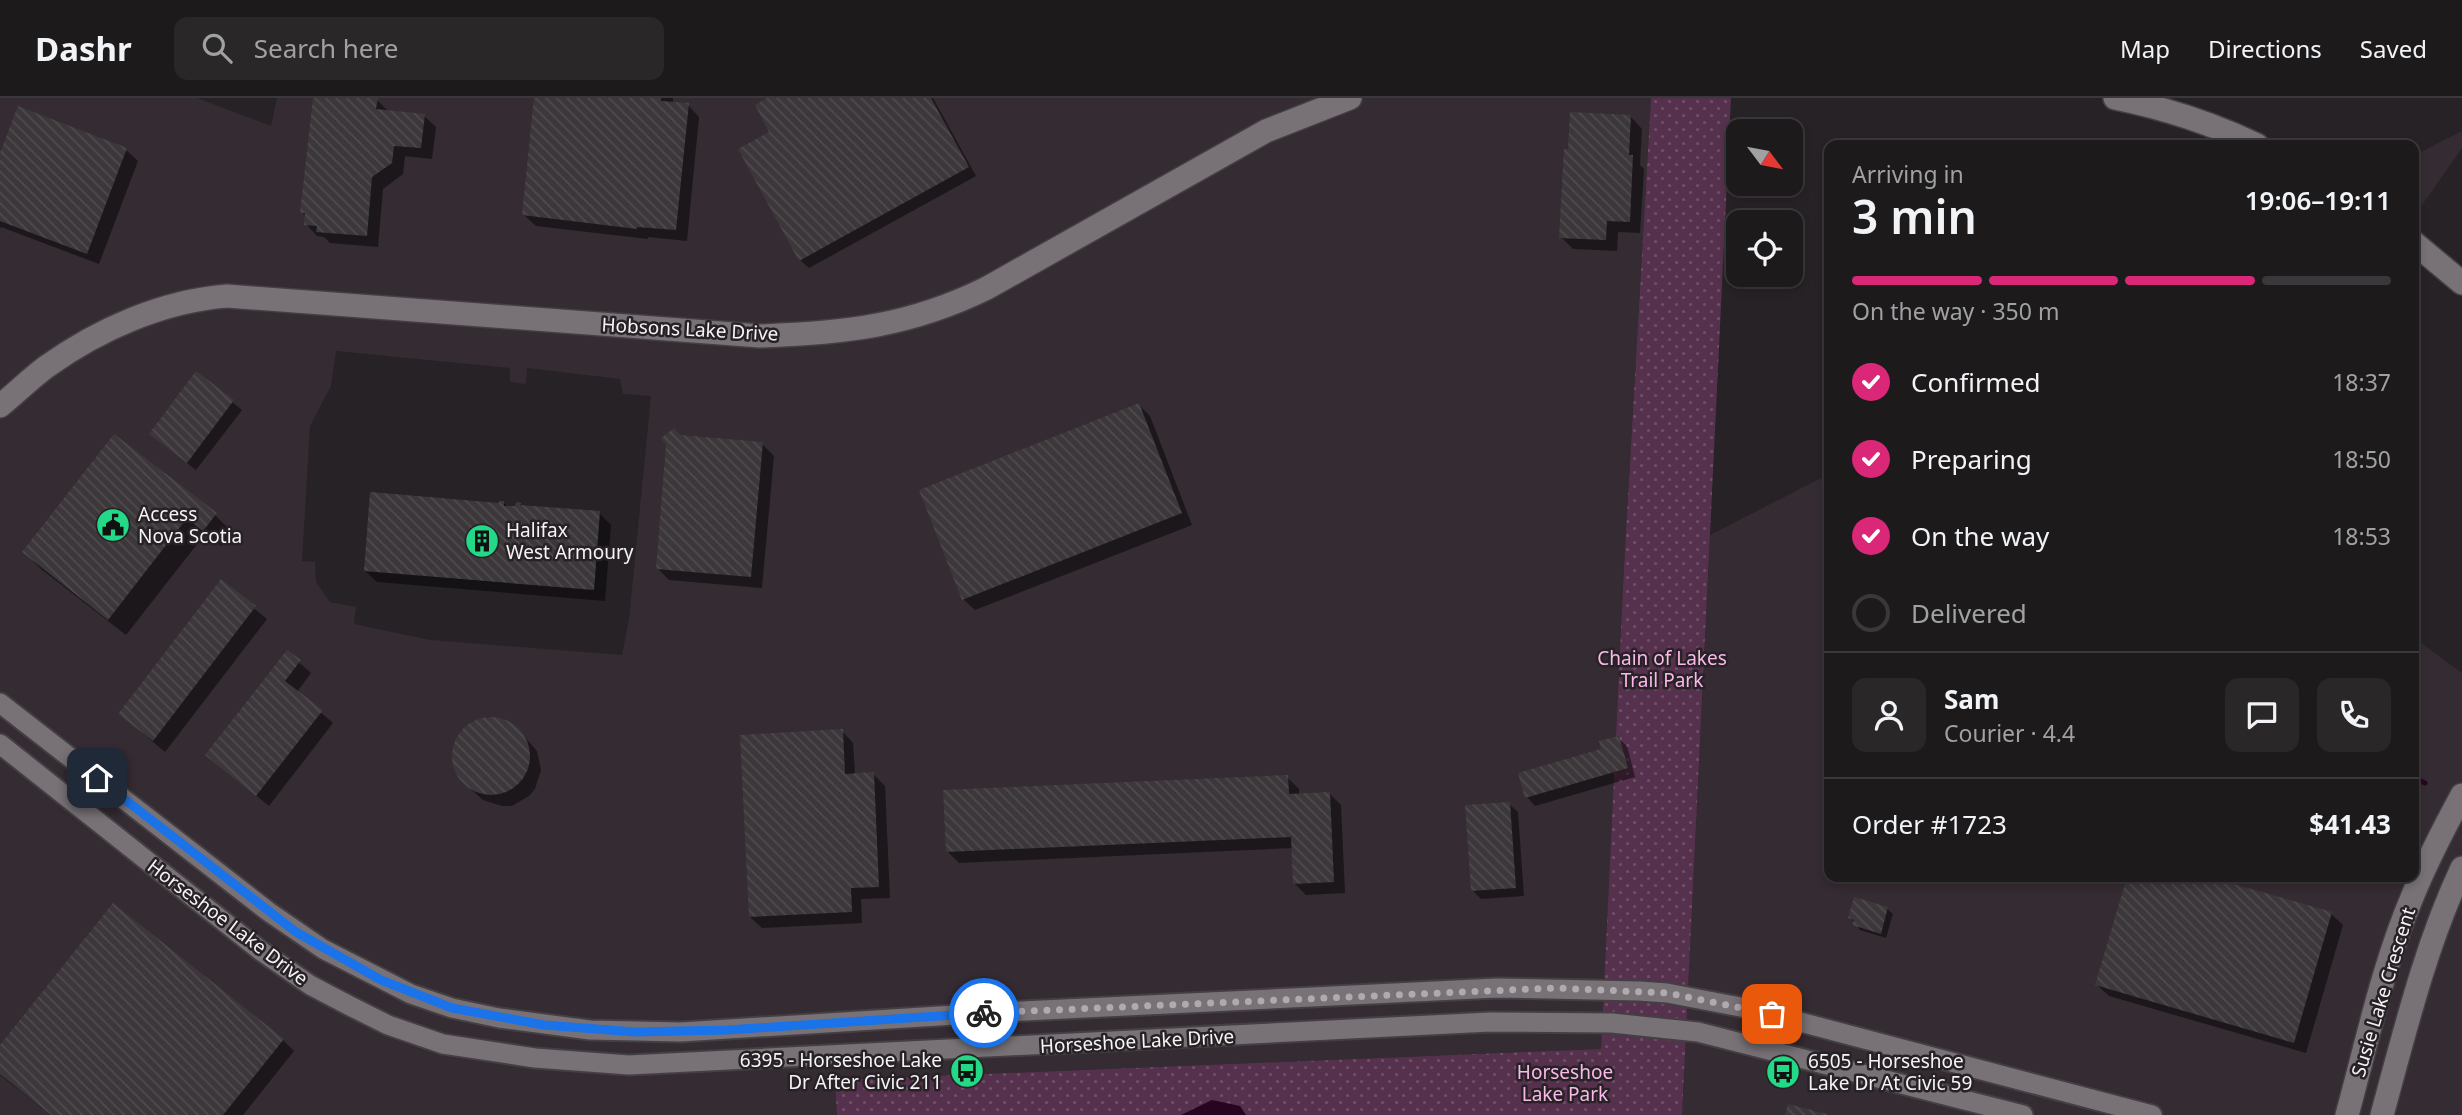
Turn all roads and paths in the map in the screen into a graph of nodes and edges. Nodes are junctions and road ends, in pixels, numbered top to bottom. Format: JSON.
{"nodes":[{"id":1,"x":1350,"y":98,"type":"edge"},
{"id":2,"x":2115,"y":98,"type":"edge"},
{"id":3,"x":2246,"y":140,"type":"edge"},
{"id":4,"x":2419,"y":247,"type":"edge"},
{"id":5,"x":2462,"y":283,"type":"edge"},
{"id":6,"x":2,"y":408,"type":"edge"},
{"id":7,"x":0,"y":703,"type":"edge"},
{"id":8,"x":0,"y":744,"type":"edge"},
{"id":9,"x":117,"y":794,"type":"junction"},
{"id":10,"x":2462,"y":795,"type":"edge"},
{"id":11,"x":97,"y":819,"type":"junction"},
{"id":12,"x":2462,"y":868,"type":"edge"},
{"id":13,"x":2419,"y":881,"type":"edge"},
{"id":14,"x":2419,"y":882,"type":"edge"},
{"id":15,"x":2024,"y":1115,"type":"edge"},
{"id":16,"x":2152,"y":1115,"type":"edge"},
{"id":17,"x":2347,"y":1115,"type":"edge"},
{"id":18,"x":2382,"y":1115,"type":"edge"}],
"edges":[{"from":1,"to":6,"type":"street","name":"Hobsons Lake Drive"},
{"from":2,"to":3,"type":"street"},
{"from":4,"to":5,"type":"street"},
{"from":7,"to":9,"type":"street","name":"Horseshoe Lake Drive"},
{"from":8,"to":11,"type":"street","name":"Horseshoe Lake Drive"},
{"from":9,"to":11,"type":"street"},
{"from":9,"to":16,"type":"street","name":"Horseshoe Lake Drive"},
{"from":10,"to":13,"type":"street","name":"Susie Lake Crescent"},
{"from":11,"to":15,"type":"street","name":"Horseshoe Lake Drive"},
{"from":12,"to":18,"type":"street","name":"Susie Lake Crescent"},
{"from":14,"to":17,"type":"street","name":"Susie Lake Crescent"}]}
